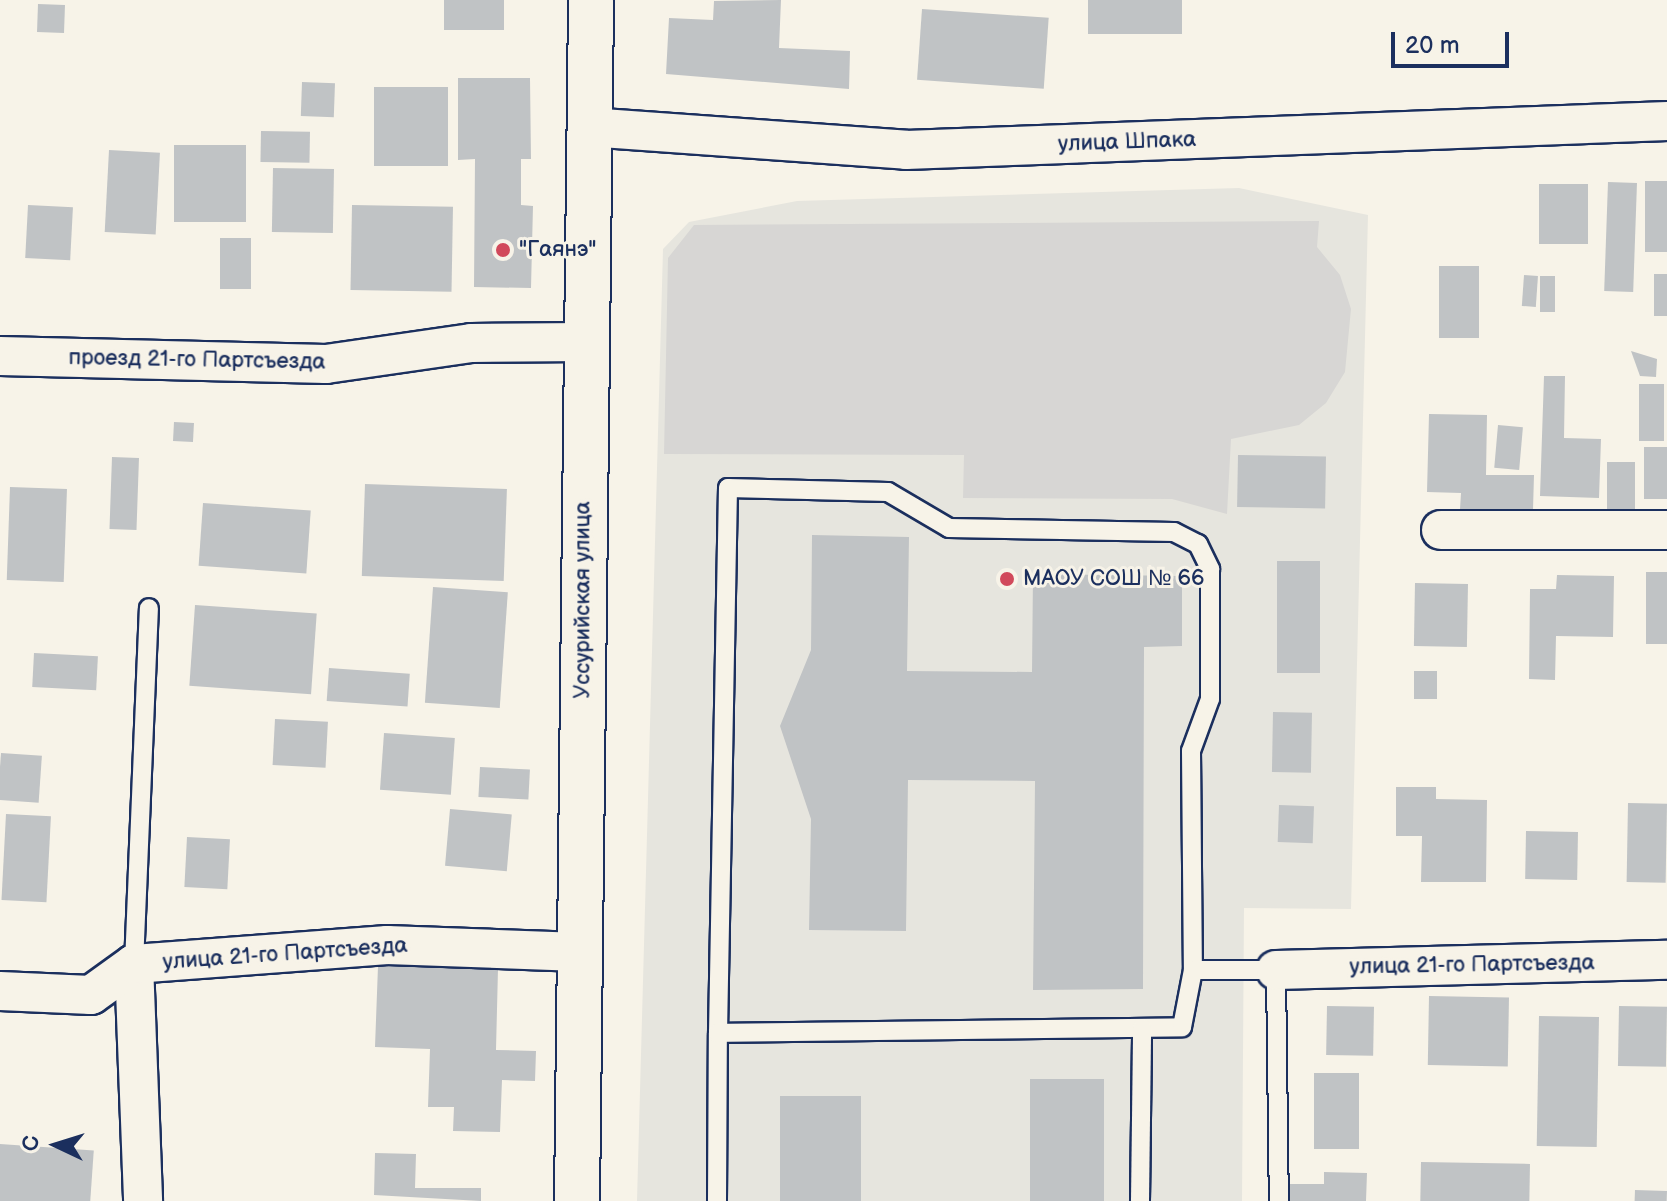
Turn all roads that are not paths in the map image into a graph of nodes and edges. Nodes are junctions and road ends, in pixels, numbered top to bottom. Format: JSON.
{"nodes":[{"id":1,"x":591,"y":0,"type":"edge"},
{"id":2,"x":1667,"y":121,"type":"edge"},
{"id":3,"x":588,"y":127,"type":"junction"},
{"id":4,"x":585,"y":342,"type":"junction"},
{"id":5,"x":0,"y":356,"type":"edge"},
{"id":6,"x":1441,"y":530,"type":"dead end"},
{"id":7,"x":1667,"y":530,"type":"edge"},
{"id":8,"x":149,"y":608,"type":"dead end"},
{"id":9,"x":580,"y":952,"type":"junction"},
{"id":10,"x":1667,"y":960,"type":"edge"},
{"id":11,"x":134,"y":964,"type":"junction"},
{"id":12,"x":1193,"y":970,"type":"junction"},
{"id":13,"x":1276,"y":970,"type":"junction"},
{"id":14,"x":0,"y":991,"type":"edge"},
{"id":15,"x":1142,"y":1028,"type":"junction"},
{"id":16,"x":718,"y":1033,"type":"junction"},
{"id":17,"x":143,"y":1201,"type":"edge"},
{"id":18,"x":577,"y":1201,"type":"edge"},
{"id":19,"x":717,"y":1201,"type":"edge"},
{"id":20,"x":1140,"y":1201,"type":"edge"},
{"id":21,"x":1279,"y":1201,"type":"edge"}],
"edges":[{"from":1,"to":3,"type":"street","name":"Уссурийская улица"},
{"from":2,"to":3,"type":"street","name":"улица Шпака"},
{"from":3,"to":4,"type":"street","name":"Уссурийская улица"},
{"from":4,"to":5,"type":"street","name":"проезд 21-го Партсъезда"},
{"from":4,"to":9,"type":"street","name":"Уссурийская улица"},
{"from":6,"to":7,"type":"street"},
{"from":8,"to":11,"type":"lane"},
{"from":9,"to":11,"type":"street","name":"улица 21-го Партсъезда"},
{"from":9,"to":18,"type":"street","name":"Уссурийская улица"},
{"from":10,"to":13,"type":"street","name":"улица 21-го Партсъезда"},
{"from":11,"to":14,"type":"street","name":"улица 21-го Партсъезда"},
{"from":11,"to":17,"type":"street"},
{"from":12,"to":13,"type":"lane"},
{"from":12,"to":15,"type":"lane"},
{"from":12,"to":16,"type":"lane"},
{"from":13,"to":21,"type":"lane"},
{"from":15,"to":16,"type":"lane"},
{"from":15,"to":20,"type":"lane"},
{"from":16,"to":19,"type":"lane"}]}
